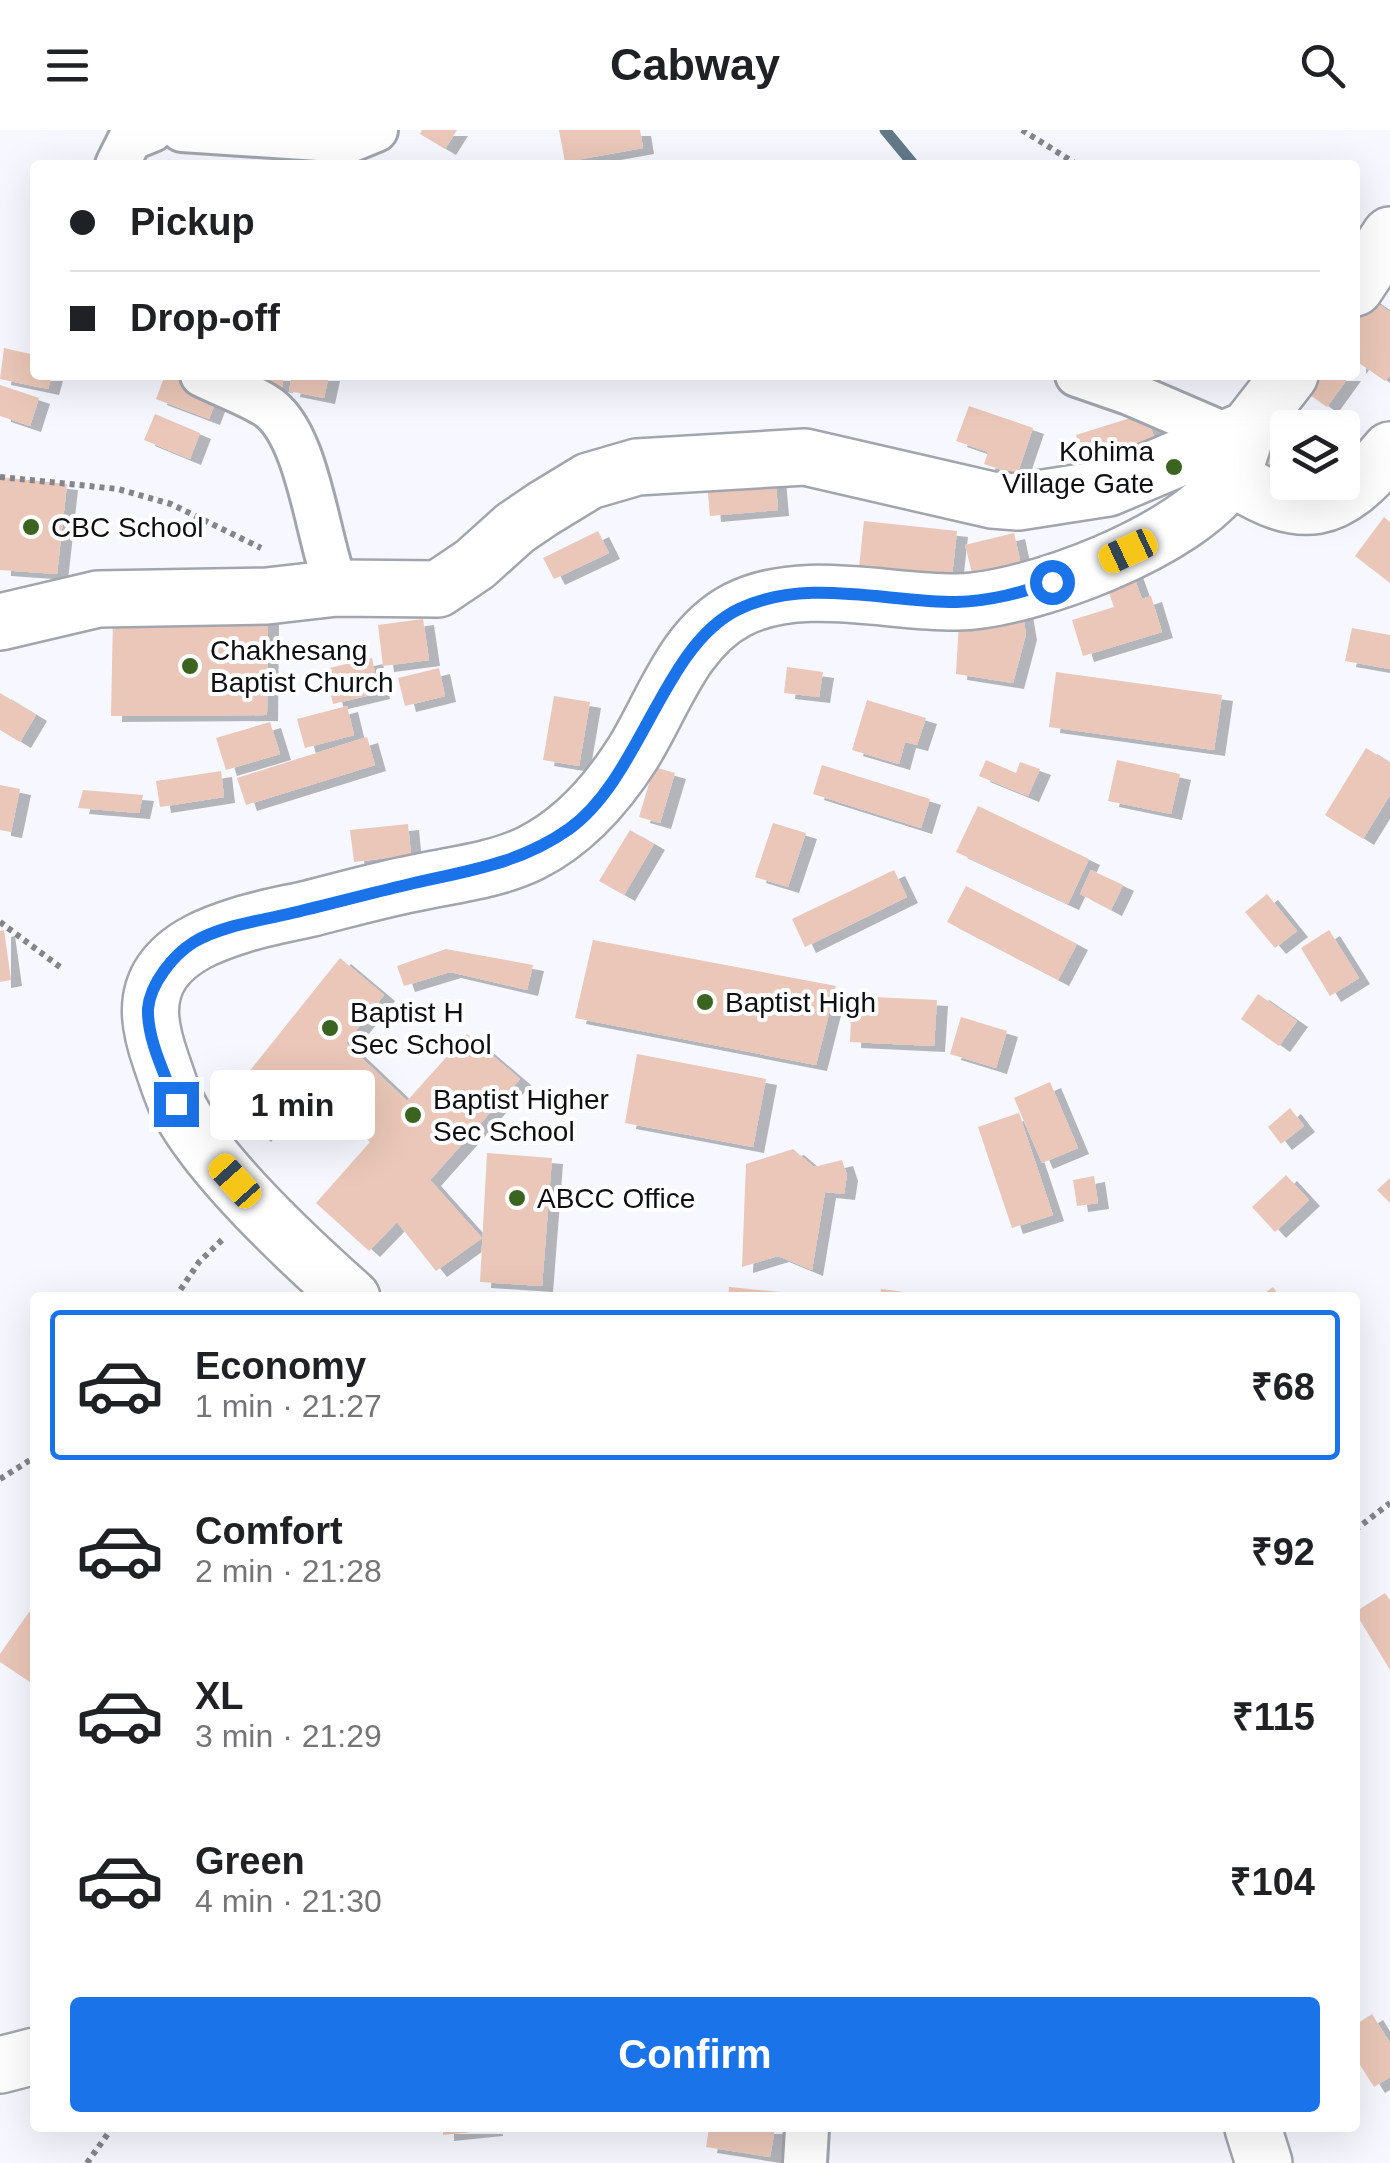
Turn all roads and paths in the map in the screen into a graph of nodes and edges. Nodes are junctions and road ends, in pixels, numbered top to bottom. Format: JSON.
{"nodes":[{"id":1,"x":152,"y":130,"type":"edge"},
{"id":2,"x":182,"y":130,"type":"edge"},
{"id":3,"x":376,"y":130,"type":"edge"},
{"id":4,"x":1022,"y":130,"type":"edge"},
{"id":5,"x":120,"y":160,"type":"edge"},
{"id":6,"x":1070,"y":160,"type":"edge"},
{"id":7,"x":1390,"y":235,"type":"edge"},
{"id":8,"x":1360,"y":280,"type":"edge"},
{"id":9,"x":212,"y":380,"type":"edge"},
{"id":10,"x":1092,"y":380,"type":"edge"},
{"id":11,"x":1286,"y":380,"type":"edge"},
{"id":12,"x":1236,"y":447,"type":"junction"},
{"id":13,"x":1390,"y":450,"type":"edge"},
{"id":14,"x":0,"y":477,"type":"edge"},
{"id":15,"x":262,"y":548,"type":"dead end"},
{"id":16,"x":337,"y":588,"type":"junction"},
{"id":17,"x":0,"y":622,"type":"edge"},
{"id":18,"x":0,"y":922,"type":"edge"},
{"id":19,"x":64,"y":970,"type":"dead end"},
{"id":20,"x":258,"y":1207,"type":"junction"},
{"id":21,"x":180,"y":1292,"type":"edge"},
{"id":22,"x":346,"y":1292,"type":"edge"},
{"id":23,"x":30,"y":1459,"type":"edge"},
{"id":24,"x":0,"y":1479,"type":"edge"},
{"id":25,"x":1390,"y":1503,"type":"edge"},
{"id":26,"x":1360,"y":1526,"type":"edge"},
{"id":27,"x":30,"y":2057,"type":"edge"},
{"id":28,"x":0,"y":2065,"type":"edge"},
{"id":29,"x":109,"y":2132,"type":"edge"},
{"id":30,"x":807,"y":2132,"type":"edge"},
{"id":31,"x":1254,"y":2132,"type":"edge"},
{"id":32,"x":87,"y":2163,"type":"edge"},
{"id":33,"x":805,"y":2163,"type":"edge"},
{"id":34,"x":1264,"y":2163,"type":"edge"}],
"edges":[{"from":1,"to":5,"type":"street"},
{"from":2,"to":3,"type":"street"},
{"from":4,"to":6,"type":"path"},
{"from":7,"to":8,"type":"main road"},
{"from":9,"to":16,"type":"street"},
{"from":10,"to":12,"type":"street"},
{"from":11,"to":12,"type":"main road"},
{"from":12,"to":13,"type":"main road"},
{"from":12,"to":16,"type":"main road"},
{"from":12,"to":20,"type":"main road"},
{"from":14,"to":15,"type":"path"},
{"from":16,"to":17,"type":"main road"},
{"from":18,"to":19,"type":"path"},
{"from":20,"to":21,"type":"path"},
{"from":20,"to":22,"type":"main road"},
{"from":23,"to":24,"type":"path"},
{"from":25,"to":26,"type":"path"},
{"from":27,"to":28,"type":"main road"},
{"from":29,"to":32,"type":"path"},
{"from":30,"to":33,"type":"street"},
{"from":31,"to":34,"type":"main road"}]}
